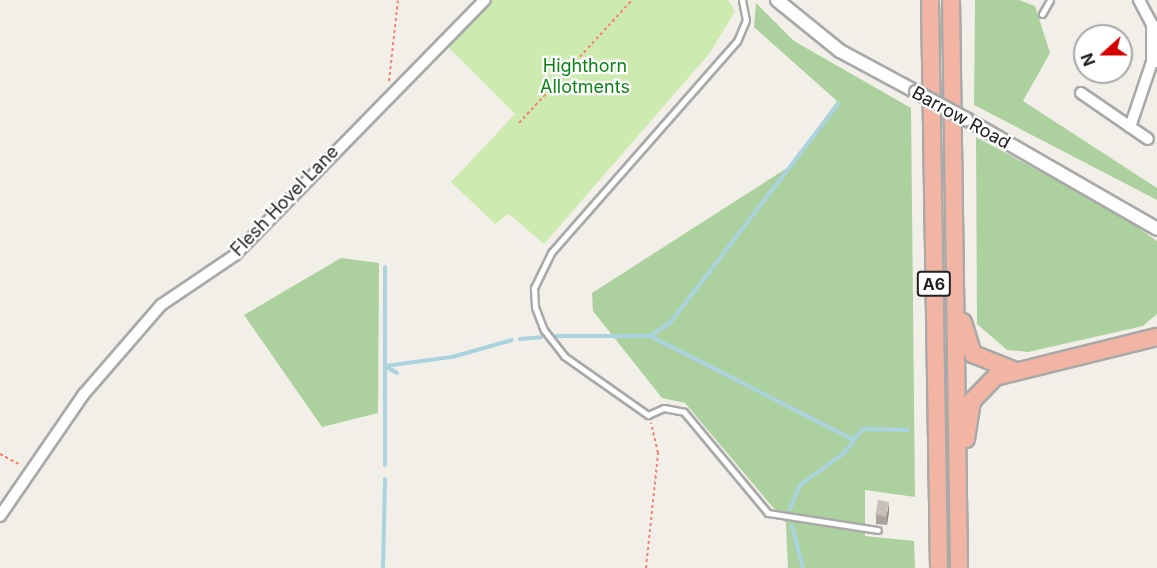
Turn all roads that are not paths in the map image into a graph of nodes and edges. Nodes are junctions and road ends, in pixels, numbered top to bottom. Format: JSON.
{"nodes":[{"id":1,"x":485,"y":0,"type":"edge"},
{"id":2,"x":742,"y":0,"type":"edge"},
{"id":3,"x":777,"y":0,"type":"edge"},
{"id":4,"x":930,"y":0,"type":"edge"},
{"id":5,"x":951,"y":0,"type":"edge"},
{"id":6,"x":1050,"y":0,"type":"edge"},
{"id":7,"x":1139,"y":0,"type":"edge"},
{"id":8,"x":1042,"y":14,"type":"dead end"},
{"id":9,"x":1155,"y":62,"type":"edge"},
{"id":10,"x":1082,"y":93,"type":"dead end"},
{"id":11,"x":1130,"y":127,"type":"junction"},
{"id":12,"x":1148,"y":139,"type":"dead end"},
{"id":13,"x":953,"y":203,"type":"junction"},
{"id":14,"x":1155,"y":229,"type":"edge"},
{"id":15,"x":1155,"y":335,"type":"edge"},
{"id":16,"x":1013,"y":370,"type":"junction"},
{"id":17,"x":0,"y":516,"type":"edge"},
{"id":18,"x":878,"y":530,"type":"dead end"},
{"id":19,"x":959,"y":532,"type":"junction"},
{"id":20,"x":939,"y":568,"type":"edge"},
{"id":21,"x":960,"y":568,"type":"edge"}],
"edges":[{"from":1,"to":17,"type":"street","name":"Flesh Hovel Lane"},
{"from":2,"to":18,"type":"lane"},
{"from":3,"to":14,"type":"street","name":"Barrow Road","bridge":true},
{"from":4,"to":20,"type":"highway","number":"A6"},
{"from":5,"to":13,"type":"highway","number":"A6"},
{"from":6,"to":8,"type":"lane"},
{"from":7,"to":9,"type":"street"},
{"from":9,"to":11,"type":"street"},
{"from":10,"to":11,"type":"street"},
{"from":11,"to":12,"type":"street"},
{"from":13,"to":16,"type":"highway"},
{"from":13,"to":19,"type":"highway","number":"A6"},
{"from":15,"to":16,"type":"highway"},
{"from":16,"to":19,"type":"highway"},
{"from":19,"to":21,"type":"highway","number":"A6"}]}
